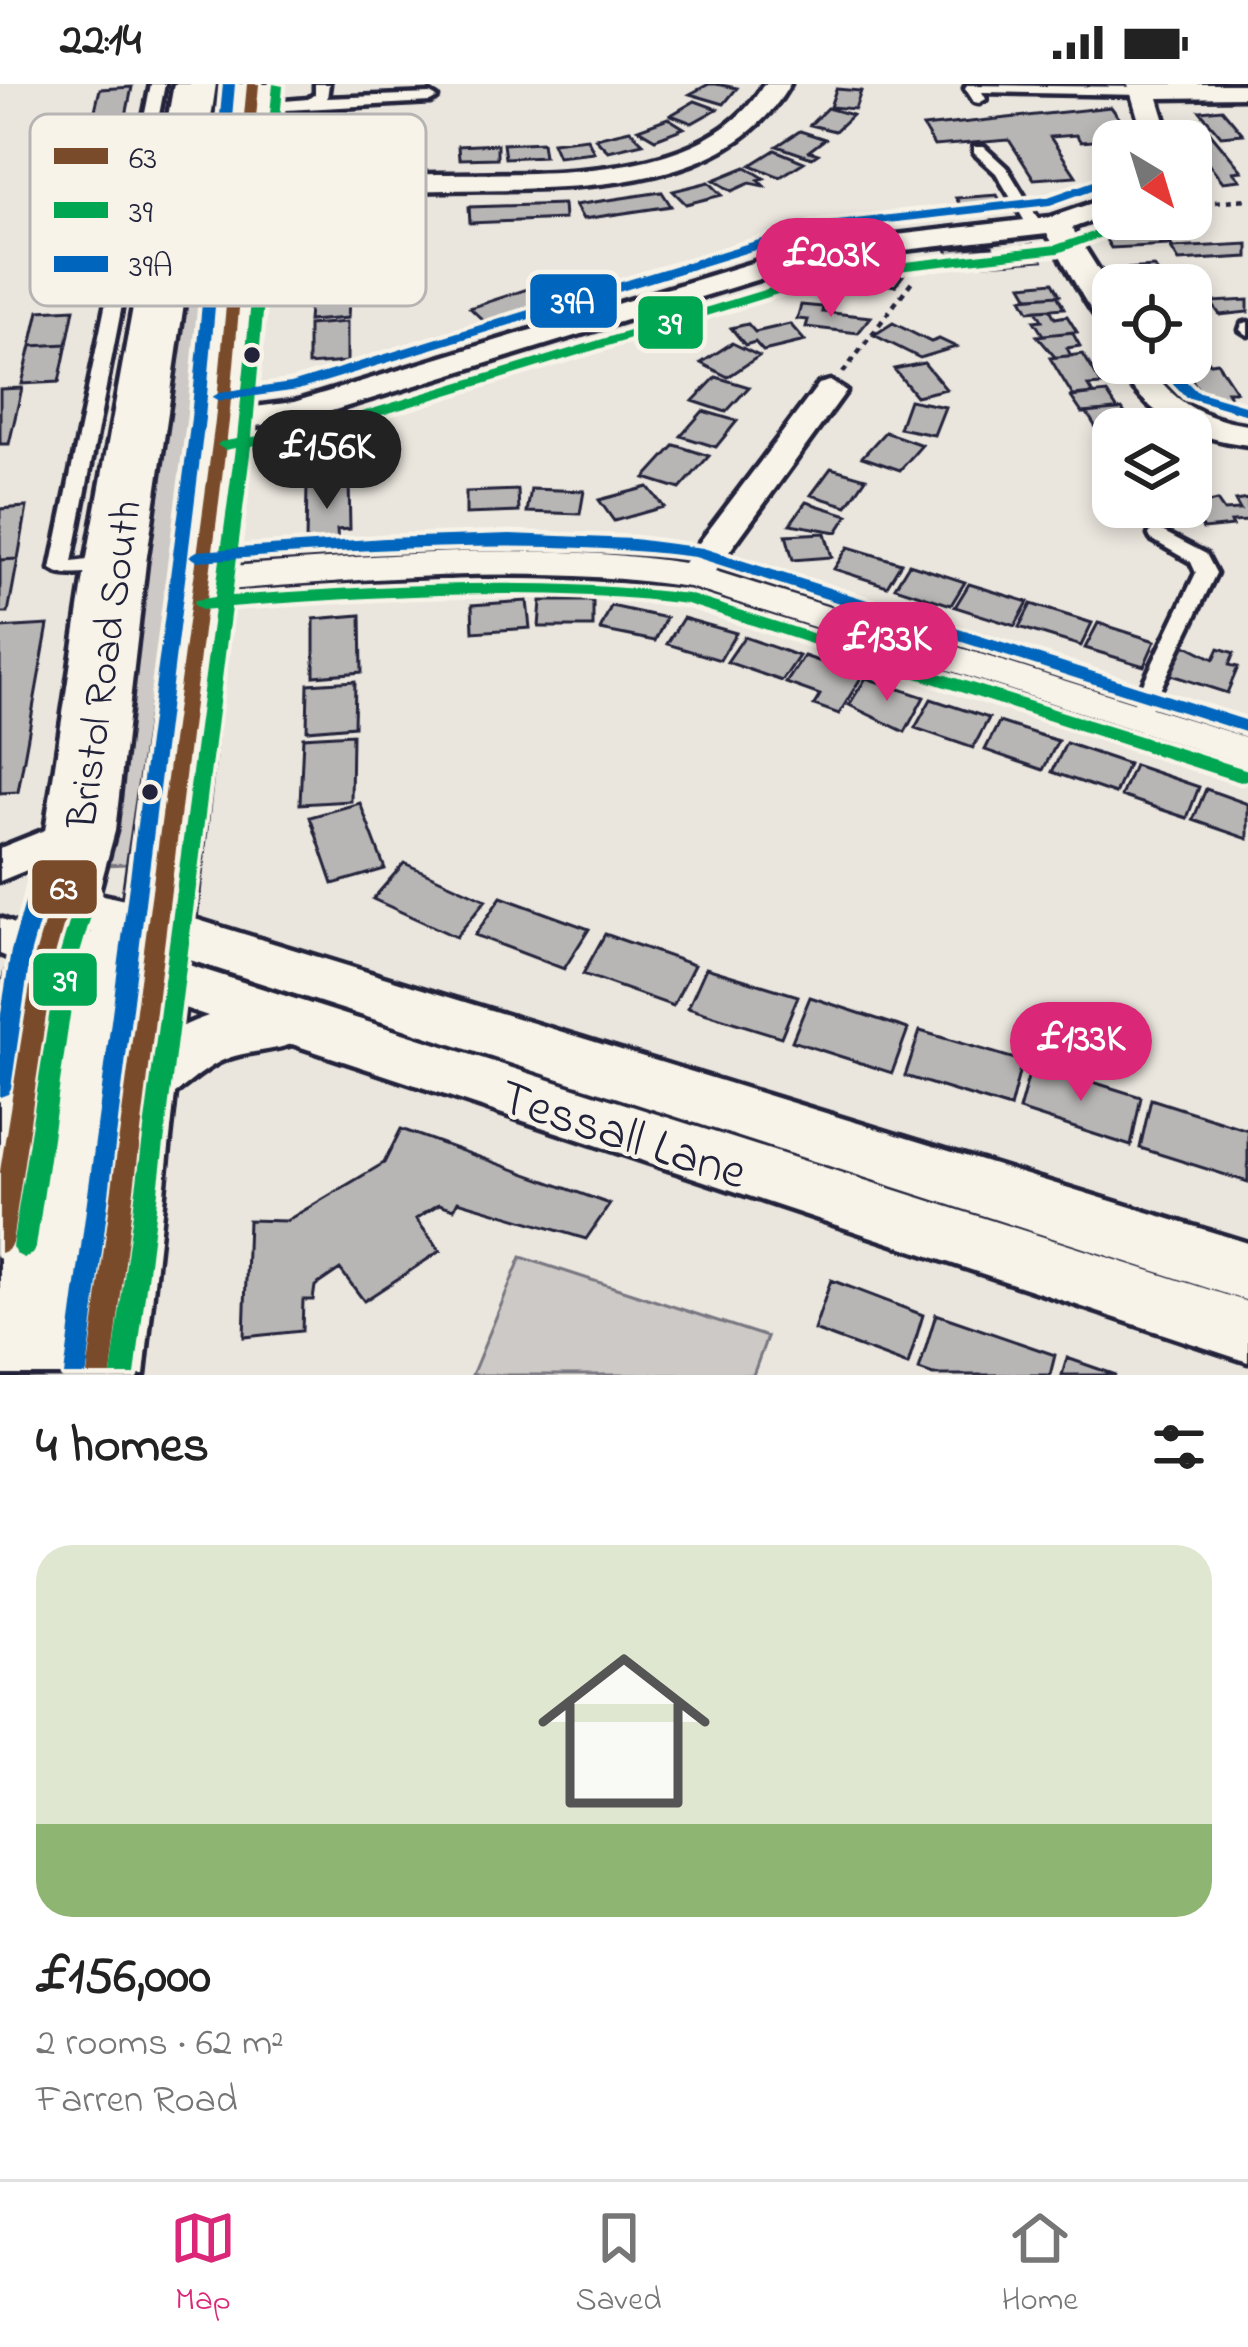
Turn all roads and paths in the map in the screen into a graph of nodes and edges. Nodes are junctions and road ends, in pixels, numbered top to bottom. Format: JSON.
{"nodes":[{"id":1,"x":158,"y":84,"type":"edge"},
{"id":2,"x":195,"y":84,"type":"edge"},
{"id":3,"x":322,"y":84,"type":"edge"},
{"id":4,"x":777,"y":84,"type":"edge"},
{"id":5,"x":928,"y":84,"type":"edge"},
{"id":6,"x":914,"y":85,"type":"edge"},
{"id":7,"x":1142,"y":88,"type":"edge"},
{"id":8,"x":1248,"y":89,"type":"edge"},
{"id":9,"x":251,"y":96,"type":"edge"},
{"id":10,"x":430,"y":98,"type":"dead end"},
{"id":11,"x":980,"y":99,"type":"dead end"},
{"id":12,"x":311,"y":103,"type":"junction"},
{"id":13,"x":152,"y":114,"type":"edge"},
{"id":14,"x":190,"y":114,"type":"edge"},
{"id":15,"x":1152,"y":120,"type":"edge"},
{"id":16,"x":979,"y":150,"type":"dead end"},
{"id":17,"x":426,"y":182,"type":"edge"},
{"id":18,"x":1248,"y":199,"type":"edge"},
{"id":19,"x":1212,"y":202,"type":"edge"},
{"id":20,"x":1092,"y":211,"type":"edge"},
{"id":21,"x":1045,"y":226,"type":"junction"},
{"id":22,"x":915,"y":277,"type":"dead end"},
{"id":23,"x":1092,"y":280,"type":"edge"},
{"id":24,"x":114,"y":306,"type":"edge"},
{"id":25,"x":158,"y":306,"type":"edge"},
{"id":26,"x":233,"y":306,"type":"edge"},
{"id":27,"x":1142,"y":384,"type":"edge"},
{"id":28,"x":830,"y":391,"type":"joint"},
{"id":29,"x":222,"y":421,"type":"junction"},
{"id":30,"x":1248,"y":435,"type":"edge"},
{"id":31,"x":1158,"y":535,"type":"dead end"},
{"id":32,"x":120,"y":537,"type":"junction"},
{"id":33,"x":693,"y":576,"type":"junction"},
{"id":34,"x":199,"y":580,"type":"junction"},
{"id":35,"x":1137,"y":717,"type":"junction"},
{"id":36,"x":1248,"y":752,"type":"edge"},
{"id":37,"x":80,"y":831,"type":"junction"},
{"id":38,"x":0,"y":865,"type":"edge"},
{"id":39,"x":73,"y":935,"type":"edge"},
{"id":40,"x":286,"y":1024,"type":"junction"},
{"id":41,"x":133,"y":1090,"type":"junction"},
{"id":42,"x":0,"y":1243,"type":"edge"},
{"id":43,"x":1248,"y":1272,"type":"edge"},
{"id":44,"x":1248,"y":1332,"type":"edge"},
{"id":45,"x":20,"y":1375,"type":"edge"},
{"id":46,"x":99,"y":1375,"type":"edge"}],
"edges":[{"from":1,"to":13,"type":"lane"},
{"from":2,"to":14,"type":"highway","name":"Bristol Road South"},
{"from":3,"to":12,"type":"lane"},
{"from":4,"to":17,"type":"street"},
{"from":5,"to":6,"type":"path"},
{"from":7,"to":8,"type":"street"},
{"from":7,"to":11,"type":"lane"},
{"from":7,"to":15,"type":"street"},
{"from":9,"to":12,"type":"lane"},
{"from":10,"to":12,"type":"lane"},
{"from":16,"to":21,"type":"lane"},
{"from":18,"to":19,"type":"path"},
{"from":20,"to":21,"type":"street"},
{"from":21,"to":23,"type":"street"},
{"from":21,"to":29,"type":"street"},
{"from":22,"to":28,"type":"path"},
{"from":24,"to":32,"type":"lane"},
{"from":25,"to":32,"type":"highway","name":"Bristol Road South"},
{"from":26,"to":29,"type":"highway","name":"Bristol Road South"},
{"from":27,"to":30,"type":"street"},
{"from":28,"to":33,"type":"street"},
{"from":29,"to":32,"type":"highway"},
{"from":29,"to":34,"type":"highway","name":"Bristol Road South"},
{"from":31,"to":35,"type":"lane"},
{"from":32,"to":37,"type":"highway","name":"Bristol Road South"},
{"from":33,"to":34,"type":"street"},
{"from":33,"to":35,"type":"street"},
{"from":34,"to":39,"type":"highway","name":"Bristol Road South"},
{"from":35,"to":36,"type":"street"},
{"from":37,"to":38,"type":"street"},
{"from":37,"to":39,"type":"highway","name":"Bristol Road South"},
{"from":39,"to":40,"type":"street","name":"Tessall Lane"},
{"from":39,"to":41,"type":"highway","name":"Bristol Road South"},
{"from":39,"to":42,"type":"highway","name":"Bristol Road South"},
{"from":39,"to":43,"type":"street","name":"Tessall Lane"},
{"from":39,"to":45,"type":"highway"},
{"from":40,"to":41,"type":"street"},
{"from":40,"to":44,"type":"street","name":"Tessall Lane"},
{"from":41,"to":46,"type":"highway","name":"Bristol Road South"}]}
